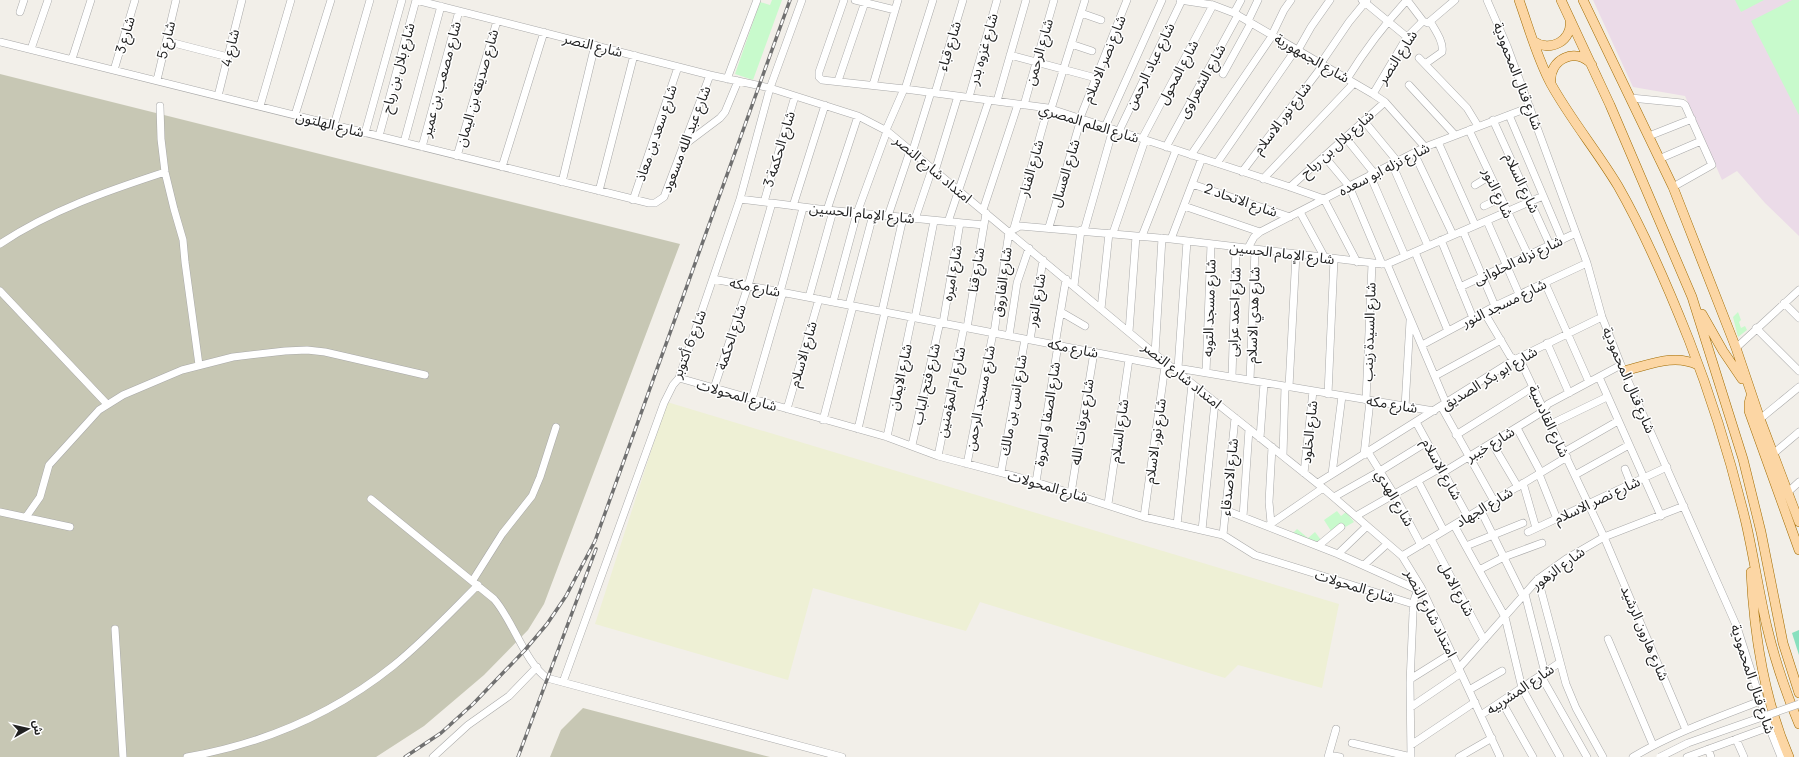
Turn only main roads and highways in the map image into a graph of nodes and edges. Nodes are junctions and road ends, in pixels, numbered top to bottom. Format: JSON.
{"nodes":[{"id":1,"x":1519,"y":0,"type":"edge"},
{"id":2,"x":1561,"y":0,"type":"edge"},
{"id":3,"x":1583,"y":0,"type":"edge"},
{"id":4,"x":1569,"y":16,"type":"junction"},
{"id":5,"x":1533,"y":40,"type":"junction"},
{"id":6,"x":1592,"y":66,"type":"junction"},
{"id":7,"x":1551,"y":84,"type":"junction"},
{"id":8,"x":1692,"y":298,"type":"junction"},
{"id":9,"x":1698,"y":365,"type":"junction"},
{"id":10,"x":1623,"y":368,"type":"road end"},
{"id":11,"x":1750,"y":392,"type":"junction"},
{"id":12,"x":1799,"y":522,"type":"edge"},
{"id":13,"x":1746,"y":525,"type":"junction"},
{"id":14,"x":1799,"y":550,"type":"edge"},
{"id":15,"x":1799,"y":693,"type":"edge"},
{"id":16,"x":1799,"y":724,"type":"edge"},
{"id":17,"x":1790,"y":757,"type":"edge"}],
"edges":[{"from":1,"to":5,"type":"main road","name":"شارع قنال المحمودية"},
{"from":2,"to":4,"type":"main road"},
{"from":3,"to":11,"type":"main road"},
{"from":4,"to":5,"type":"main road"},
{"from":4,"to":6,"type":"main road"},
{"from":5,"to":7,"type":"main road","name":"شارع قنال المحمودية"},
{"from":6,"to":7,"type":"main road"},
{"from":6,"to":8,"type":"main road"},
{"from":7,"to":9,"type":"main road","name":"شارع قنال المحمودية"},
{"from":8,"to":11,"type":"main road"},
{"from":8,"to":15,"type":"main road"},
{"from":9,"to":10,"type":"main road"},
{"from":9,"to":13,"type":"main road","name":"شارع قنال المحمودية"},
{"from":11,"to":12,"type":"main road"},
{"from":11,"to":14,"type":"main road"},
{"from":13,"to":16,"type":"main road","name":"شارع قنال المحمودية"},
{"from":13,"to":17,"type":"main road"}]}
